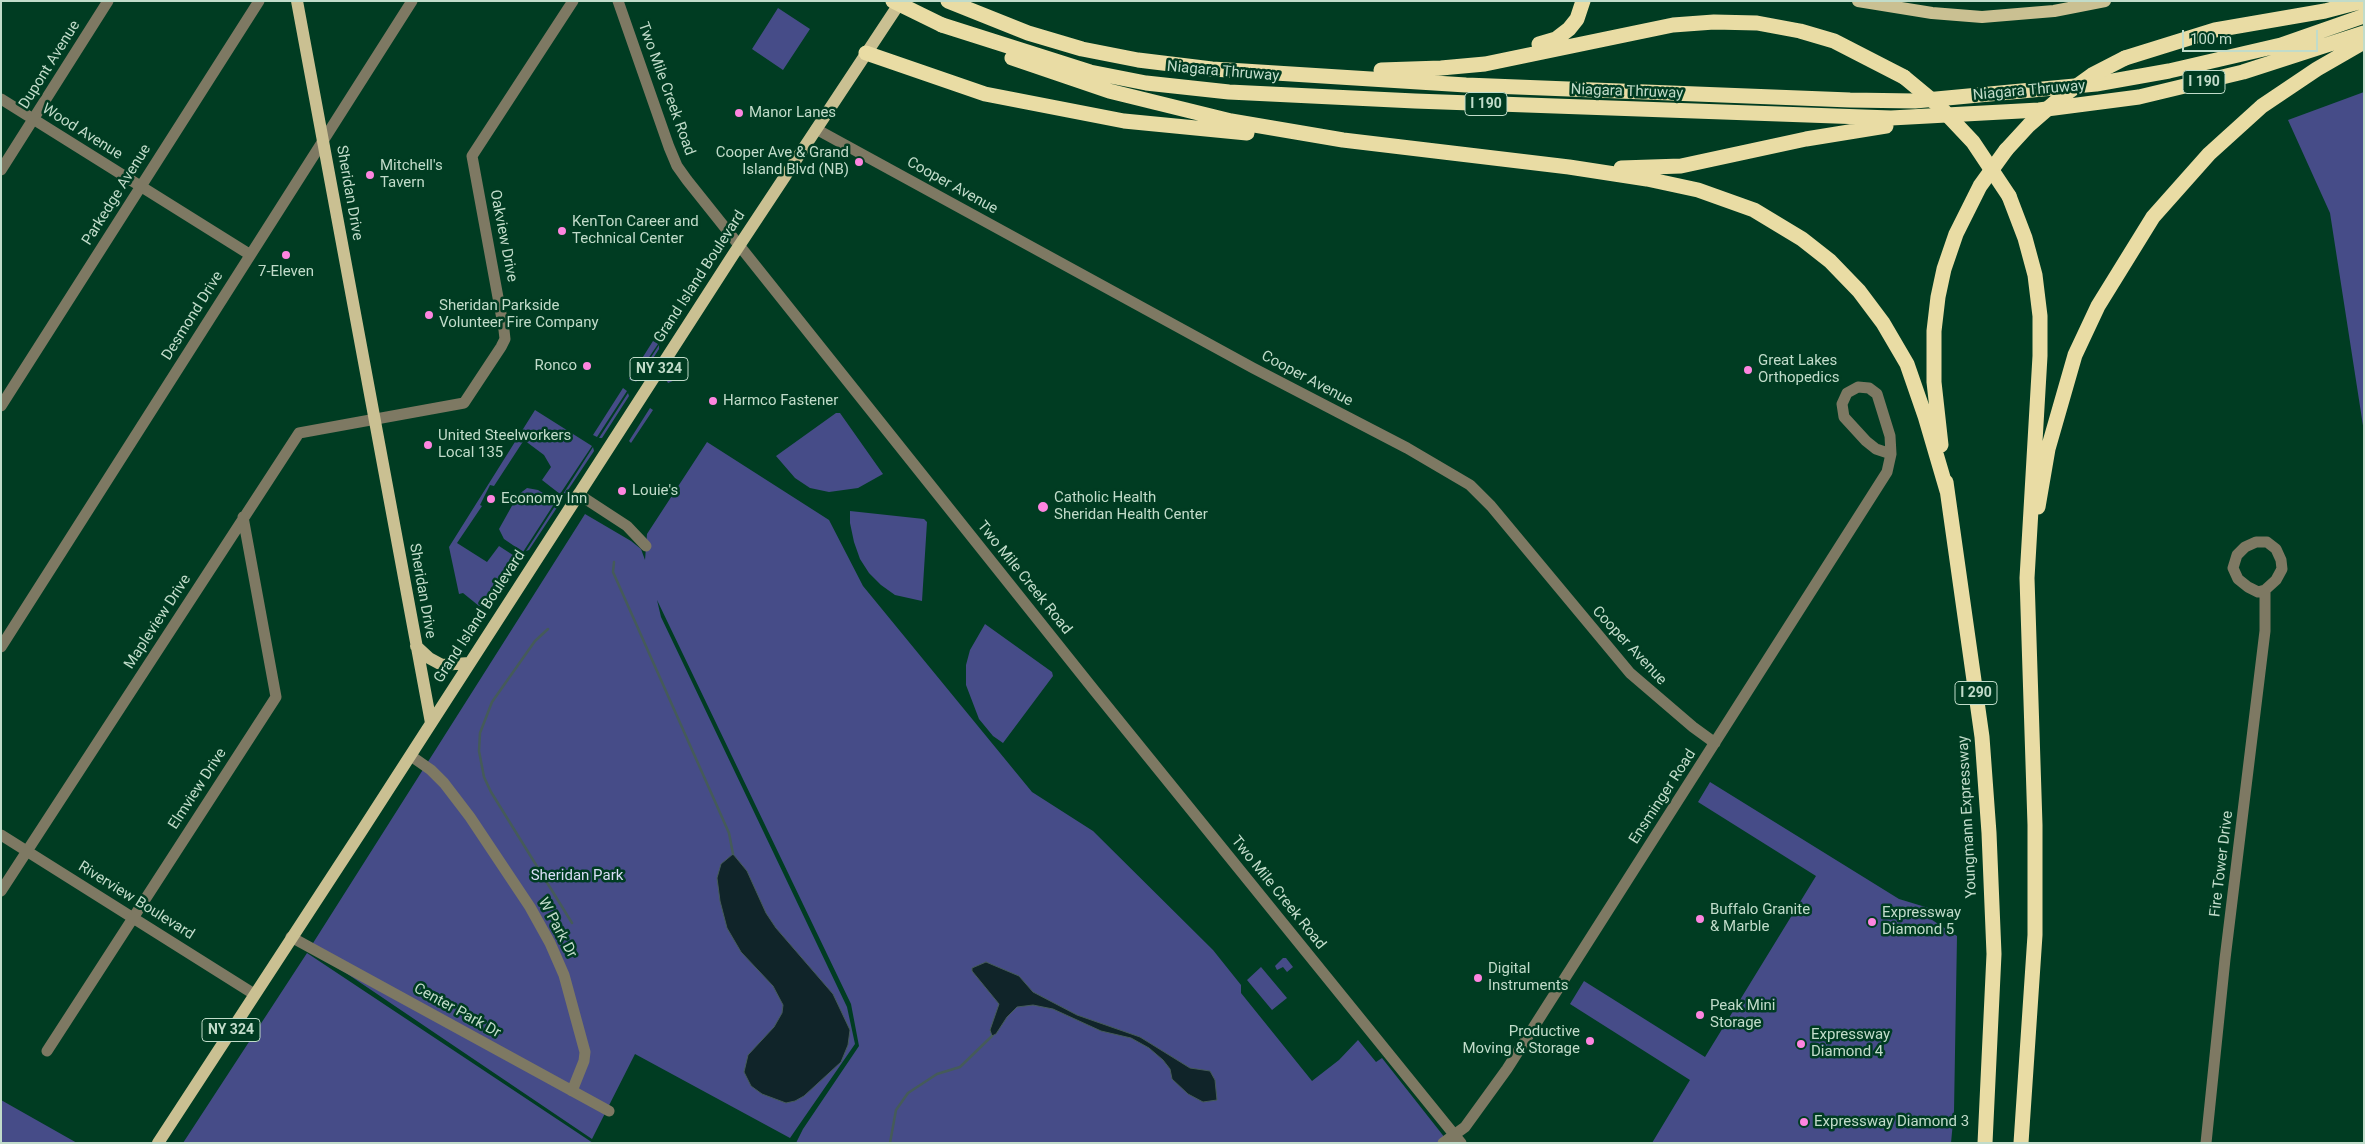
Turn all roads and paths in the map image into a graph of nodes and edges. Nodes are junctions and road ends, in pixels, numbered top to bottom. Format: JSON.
{"nodes":[{"id":1,"x":108,"y":1,"type":"edge"},
{"id":2,"x":259,"y":1,"type":"edge"},
{"id":3,"x":297,"y":1,"type":"edge"},
{"id":4,"x":412,"y":1,"type":"edge"},
{"id":5,"x":573,"y":1,"type":"edge"},
{"id":6,"x":618,"y":1,"type":"edge"},
{"id":7,"x":892,"y":1,"type":"edge"},
{"id":8,"x":901,"y":1,"type":"edge"},
{"id":9,"x":1583,"y":1,"type":"edge"},
{"id":10,"x":1858,"y":1,"type":"edge"},
{"id":11,"x":2105,"y":1,"type":"edge"},
{"id":12,"x":2363,"y":1,"type":"edge"},
{"id":13,"x":953,"y":4,"type":"edge"},
{"id":14,"x":2364,"y":16,"type":"edge"},
{"id":15,"x":942,"y":25,"type":"junction"},
{"id":16,"x":2364,"y":33,"type":"edge"},
{"id":17,"x":2364,"y":42,"type":"edge"},
{"id":18,"x":866,"y":53,"type":"junction"},
{"id":19,"x":1498,"y":61,"type":"junction"},
{"id":20,"x":1284,"y":73,"type":"junction"},
{"id":21,"x":1,"y":99,"type":"edge"},
{"id":22,"x":2039,"y":110,"type":"junction"},
{"id":23,"x":34,"y":119,"type":"junction"},
{"id":24,"x":816,"y":129,"type":"junction"},
{"id":25,"x":1343,"y":140,"type":"junction"},
{"id":26,"x":323,"y":142,"type":"junction"},
{"id":27,"x":1570,"y":167,"type":"junction"},
{"id":28,"x":1,"y":170,"type":"edge"},
{"id":29,"x":140,"y":186,"type":"junction"},
{"id":30,"x":740,"y":245,"type":"junction"},
{"id":31,"x":249,"y":254,"type":"junction"},
{"id":32,"x":1,"y":406,"type":"edge"},
{"id":33,"x":374,"y":418,"type":"junction"},
{"id":34,"x":1891,"y":454,"type":"junction"},
{"id":35,"x":1947,"y":491,"type":"junction"},
{"id":36,"x":578,"y":494,"type":"junction"},
{"id":37,"x":243,"y":517,"type":"junction"},
{"id":38,"x":2029,"y":530,"type":"junction"},
{"id":39,"x":646,"y":546,"type":"dead end"},
{"id":40,"x":2265,"y":590,"type":"junction"},
{"id":41,"x":416,"y":646,"type":"junction"},
{"id":42,"x":1,"y":648,"type":"edge"},
{"id":43,"x":469,"y":663,"type":"junction"},
{"id":44,"x":431,"y":723,"type":"junction"},
{"id":45,"x":1716,"y":743,"type":"junction"},
{"id":46,"x":411,"y":756,"type":"junction"},
{"id":47,"x":1,"y":834,"type":"edge"},
{"id":48,"x":27,"y":851,"type":"junction"},
{"id":49,"x":1,"y":891,"type":"edge"},
{"id":50,"x":132,"y":917,"type":"junction"},
{"id":51,"x":291,"y":937,"type":"junction"},
{"id":52,"x":254,"y":994,"type":"junction"},
{"id":53,"x":47,"y":1051,"type":"dead end"},
{"id":54,"x":572,"y":1091,"type":"junction"},
{"id":55,"x":609,"y":1111,"type":"dead end"},
{"id":56,"x":1458,"y":1139,"type":"edge"},
{"id":57,"x":158,"y":1143,"type":"edge"},
{"id":58,"x":1442,"y":1143,"type":"edge"},
{"id":59,"x":1984,"y":1143,"type":"edge"},
{"id":60,"x":2020,"y":1143,"type":"edge"},
{"id":61,"x":2206,"y":1143,"type":"edge"}],
"edges":[{"from":1,"to":23,"type":"street","name":"Dupont Avenue"},
{"from":2,"to":29,"type":"street","name":"Parkedge Avenue"},
{"from":3,"to":26,"type":"main road","name":"Sheridan Drive"},
{"from":4,"to":26,"type":"street","name":"Desmond Drive"},
{"from":5,"to":33,"type":"street","name":"Oakview Drive"},
{"from":6,"to":30,"type":"street","name":"Two Mile Creek Road"},
{"from":7,"to":15,"type":"highway","name":"Niagara Thruway","number":"I 190","bridge":true},
{"from":8,"to":18,"type":"main road","name":"Grand Island Boulevard","number":"NY 324"},
{"from":9,"to":19,"type":"highway"},
{"from":10,"to":11,"type":"main road"},
{"from":12,"to":35,"type":"highway","bridge":true},
{"from":13,"to":20,"type":"highway","name":"Niagara Thruway","number":"I 190"},
{"from":14,"to":20,"type":"highway","name":"Niagara Thruway","number":"I 190"},
{"from":15,"to":22,"type":"highway","name":"Niagara Thruway","number":"I 190"},
{"from":15,"to":25,"type":"highway"},
{"from":16,"to":22,"type":"highway","name":"Niagara Thruway","number":"I 190"},
{"from":17,"to":38,"type":"highway"},
{"from":18,"to":24,"type":"main road","name":"Grand Island Boulevard","number":"NY 324"},
{"from":18,"to":25,"type":"highway"},
{"from":19,"to":20,"type":"highway"},
{"from":19,"to":38,"type":"highway","bridge":true},
{"from":21,"to":23,"type":"street","name":"Wood Avenue"},
{"from":22,"to":27,"type":"highway"},
{"from":23,"to":28,"type":"street","name":"Dupont Avenue"},
{"from":23,"to":29,"type":"street","name":"Wood Avenue"},
{"from":24,"to":30,"type":"main road","name":"Grand Island Boulevard","number":"NY 324"},
{"from":24,"to":45,"type":"street","name":"Cooper Avenue"},
{"from":25,"to":27,"type":"highway"},
{"from":26,"to":31,"type":"street","name":"Desmond Drive"},
{"from":26,"to":33,"type":"main road","name":"Sheridan Drive"},
{"from":27,"to":35,"type":"highway"},
{"from":29,"to":31,"type":"street","name":"Wood Avenue"},
{"from":29,"to":32,"type":"street","name":"Parkedge Avenue"},
{"from":30,"to":36,"type":"main road","name":"Grand Island Boulevard","number":"NY 324"},
{"from":30,"to":56,"type":"street","name":"Two Mile Creek Road"},
{"from":31,"to":42,"type":"street","name":"Desmond Drive"},
{"from":33,"to":37,"type":"street","name":"Mapleview Drive"},
{"from":33,"to":41,"type":"main road","name":"Sheridan Drive"},
{"from":34,"to":34,"type":"street","name":"Ensminger Road"},
{"from":34,"to":45,"type":"street","name":"Ensminger Road"},
{"from":35,"to":59,"type":"highway","name":"Youngmann Expressway","number":"I 290"},
{"from":36,"to":39,"type":"street"},
{"from":36,"to":43,"type":"main road","name":"Grand Island Boulevard","number":"NY 324"},
{"from":37,"to":48,"type":"street","name":"Mapleview Drive"},
{"from":37,"to":50,"type":"street","name":"Elmview Drive"},
{"from":38,"to":60,"type":"highway"},
{"from":40,"to":40,"type":"street"},
{"from":40,"to":61,"type":"street","name":"Fire Tower Drive"},
{"from":41,"to":43,"type":"main road"},
{"from":41,"to":44,"type":"main road","name":"Sheridan Drive"},
{"from":43,"to":44,"type":"main road","name":"Grand Island Boulevard","number":"NY 324"},
{"from":44,"to":46,"type":"main road","number":"NY 324"},
{"from":45,"to":56,"type":"street","name":"Ensminger Road"},
{"from":46,"to":51,"type":"main road","number":"NY 324"},
{"from":46,"to":54,"type":"street","name":"W Park Dr"},
{"from":47,"to":48,"type":"street","name":"Riverview Boulevard"},
{"from":48,"to":49,"type":"street","name":"Mapleview Drive"},
{"from":48,"to":50,"type":"street","name":"Riverview Boulevard"},
{"from":50,"to":52,"type":"street","name":"Riverview Boulevard"},
{"from":50,"to":53,"type":"street","name":"Elmview Drive"},
{"from":51,"to":52,"type":"main road","number":"NY 324"},
{"from":51,"to":54,"type":"street","name":"Center Park Dr"},
{"from":52,"to":57,"type":"main road","number":"NY 324"},
{"from":54,"to":55,"type":"street","name":"Center Park Dr"},
{"from":56,"to":58,"type":"street","name":"Ensminger Road"}]}
